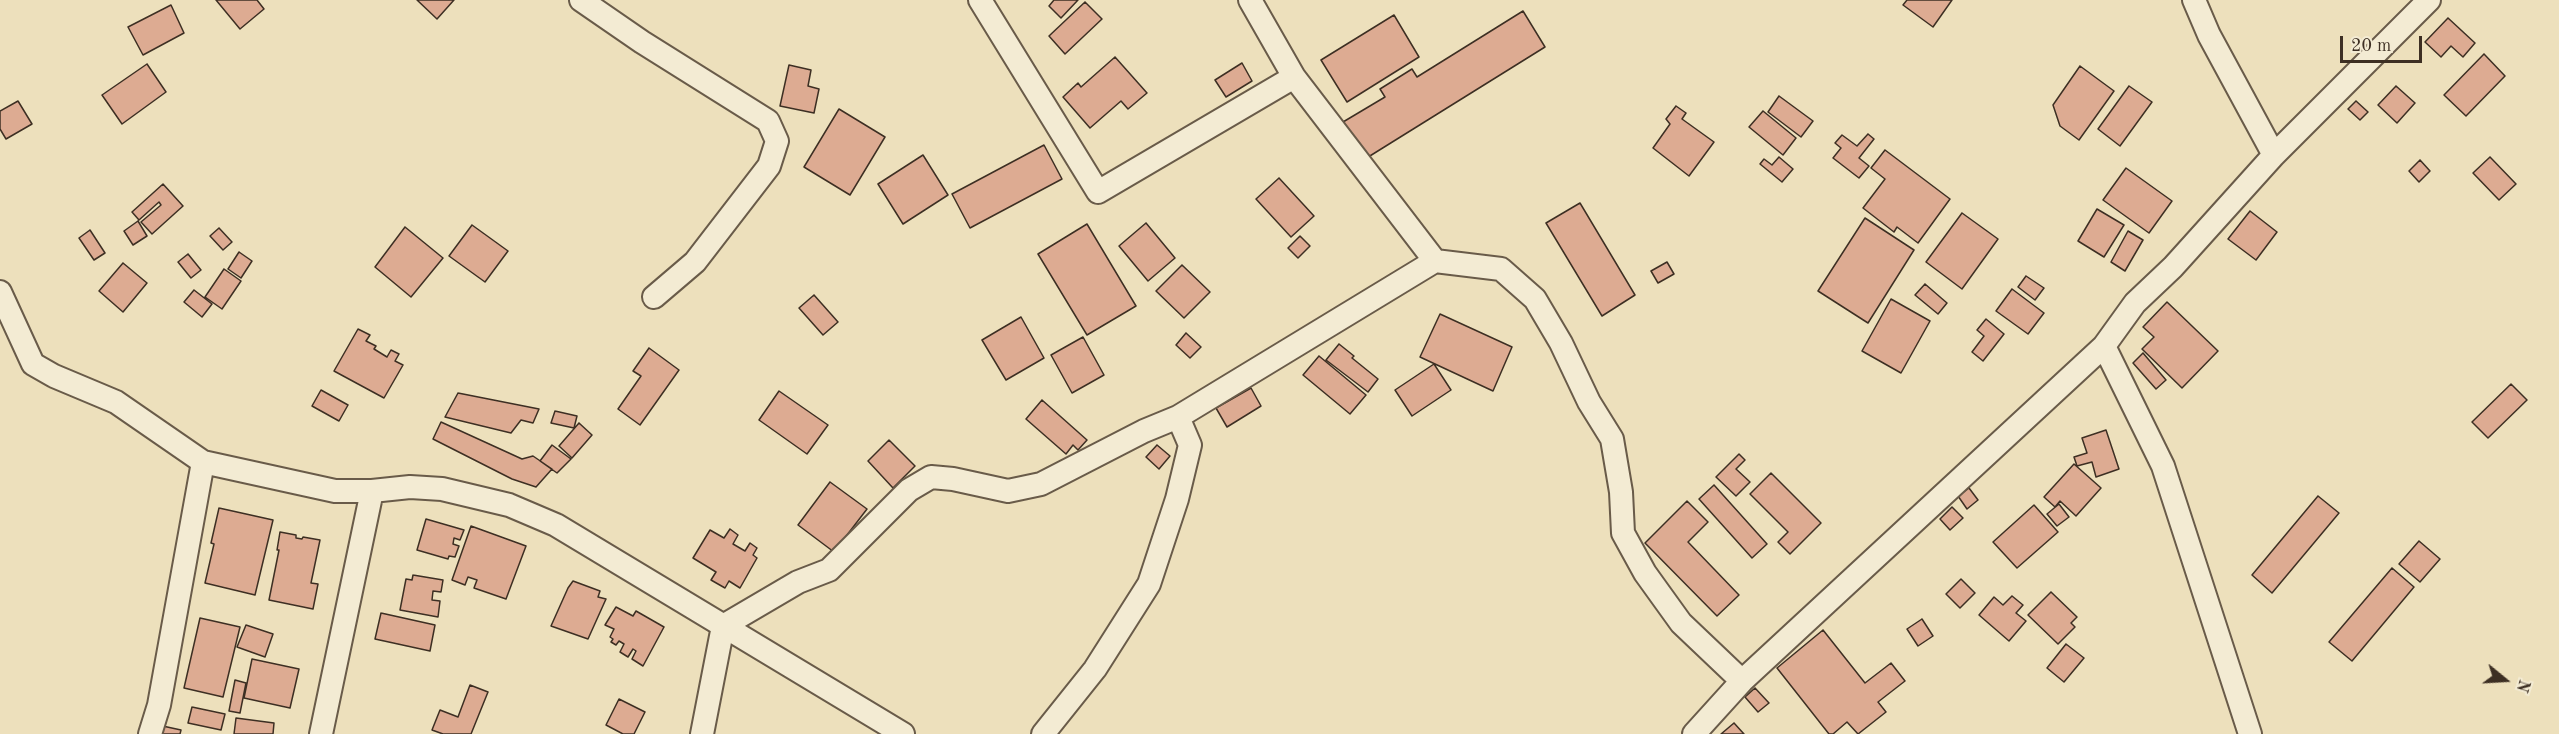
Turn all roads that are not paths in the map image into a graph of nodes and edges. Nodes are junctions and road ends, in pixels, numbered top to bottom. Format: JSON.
{"nodes":[{"id":1,"x":581,"y":0,"type":"edge"},
{"id":2,"x":980,"y":0,"type":"edge"},
{"id":3,"x":1250,"y":0,"type":"edge"},
{"id":4,"x":2194,"y":0,"type":"edge"},
{"id":5,"x":2429,"y":0,"type":"edge"},
{"id":6,"x":1294,"y":77,"type":"junction"},
{"id":7,"x":2274,"y":155,"type":"junction"},
{"id":8,"x":1435,"y":261,"type":"junction"},
{"id":9,"x":0,"y":292,"type":"edge"},
{"id":10,"x":654,"y":297,"type":"dead end"},
{"id":11,"x":2104,"y":346,"type":"junction"},
{"id":12,"x":1178,"y":417,"type":"junction"},
{"id":13,"x":203,"y":462,"type":"junction"},
{"id":14,"x":372,"y":491,"type":"junction"},
{"id":15,"x":723,"y":626,"type":"junction"},
{"id":16,"x":1742,"y":681,"type":"junction"},
{"id":17,"x":150,"y":734,"type":"edge"},
{"id":18,"x":321,"y":734,"type":"edge"},
{"id":19,"x":702,"y":734,"type":"edge"},
{"id":20,"x":903,"y":734,"type":"edge"},
{"id":21,"x":1043,"y":734,"type":"edge"},
{"id":22,"x":1694,"y":734,"type":"edge"},
{"id":23,"x":2250,"y":734,"type":"edge"}],
"edges":[{"from":1,"to":10,"type":"street"},
{"from":2,"to":6,"type":"street"},
{"from":3,"to":6,"type":"street"},
{"from":4,"to":7,"type":"street"},
{"from":5,"to":7,"type":"street"},
{"from":6,"to":8,"type":"street"},
{"from":7,"to":11,"type":"street"},
{"from":8,"to":12,"type":"street"},
{"from":8,"to":16,"type":"street"},
{"from":9,"to":13,"type":"street"},
{"from":11,"to":16,"type":"street"},
{"from":11,"to":23,"type":"street"},
{"from":12,"to":15,"type":"street"},
{"from":12,"to":21,"type":"street"},
{"from":13,"to":14,"type":"street"},
{"from":13,"to":17,"type":"street"},
{"from":14,"to":15,"type":"street"},
{"from":14,"to":18,"type":"street"},
{"from":15,"to":19,"type":"street"},
{"from":15,"to":20,"type":"street"},
{"from":16,"to":22,"type":"street"}]}
